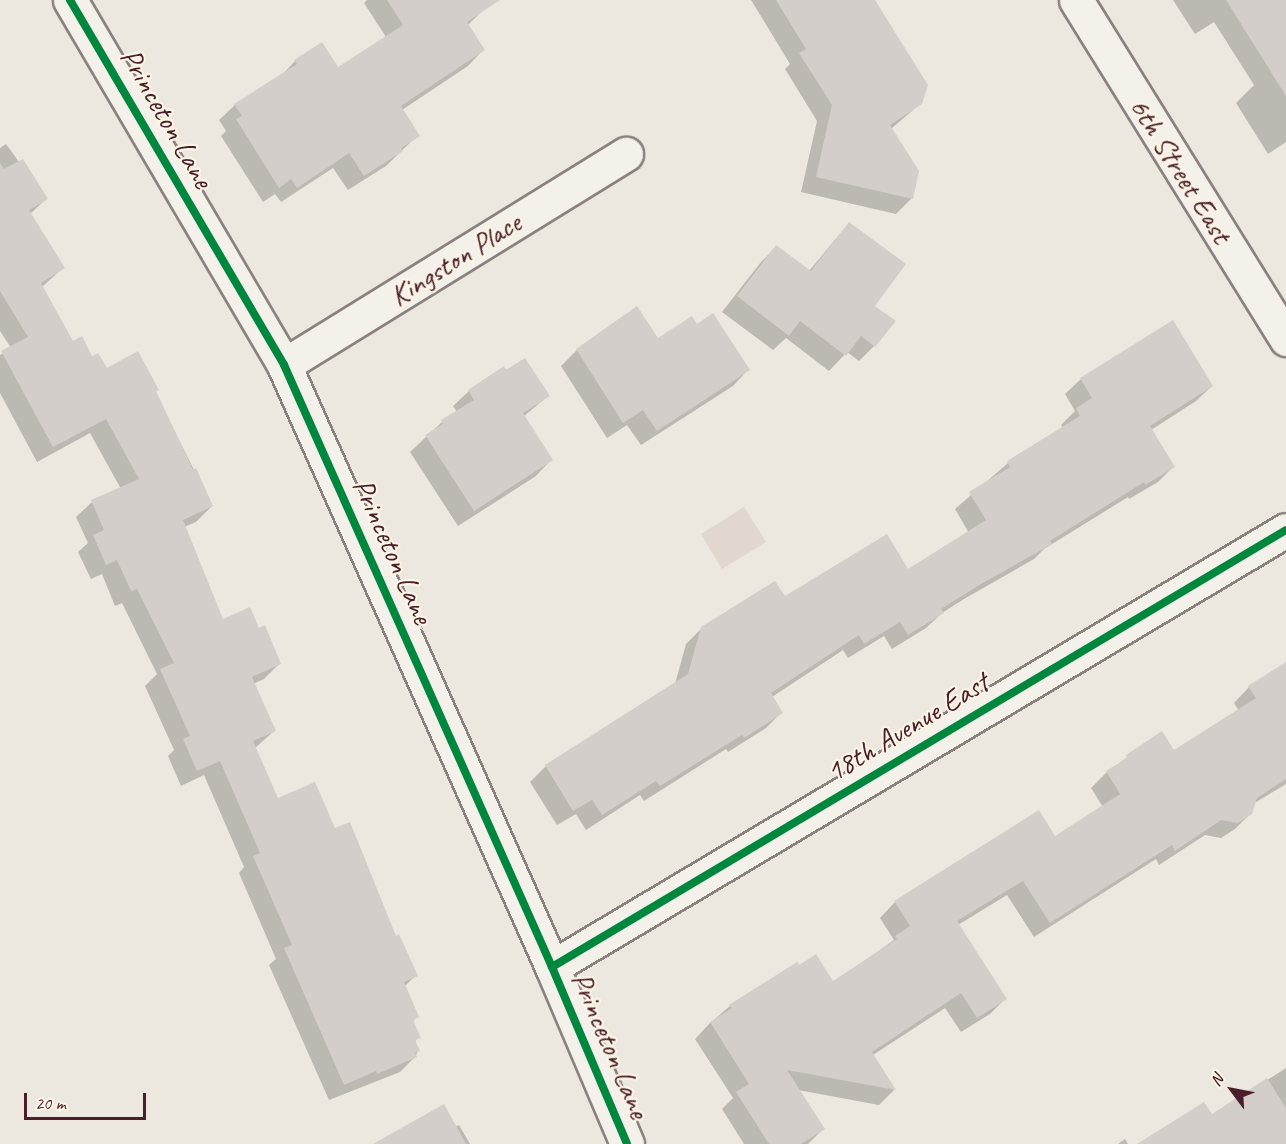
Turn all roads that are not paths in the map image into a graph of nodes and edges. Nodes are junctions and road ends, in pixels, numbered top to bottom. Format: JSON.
{"nodes":[{"id":1,"x":70,"y":0,"type":"edge"},
{"id":2,"x":1076,"y":0,"type":"edge"},
{"id":3,"x":626,"y":154,"type":"dead end"},
{"id":4,"x":1286,"y":339,"type":"edge"},
{"id":5,"x":284,"y":365,"type":"junction"},
{"id":6,"x":1286,"y":530,"type":"edge"},
{"id":7,"x":552,"y":967,"type":"junction"},
{"id":8,"x":627,"y":1144,"type":"edge"}],
"edges":[{"from":1,"to":5,"type":"street","name":"Princeton Lane"},
{"from":2,"to":4,"type":"street","name":"6th Street East"},
{"from":3,"to":5,"type":"street","name":"Kingston Place"},
{"from":5,"to":7,"type":"street","name":"Princeton Lane"},
{"from":6,"to":7,"type":"street","name":"18th Avenue East"},
{"from":7,"to":8,"type":"street","name":"Princeton Lane"}]}
